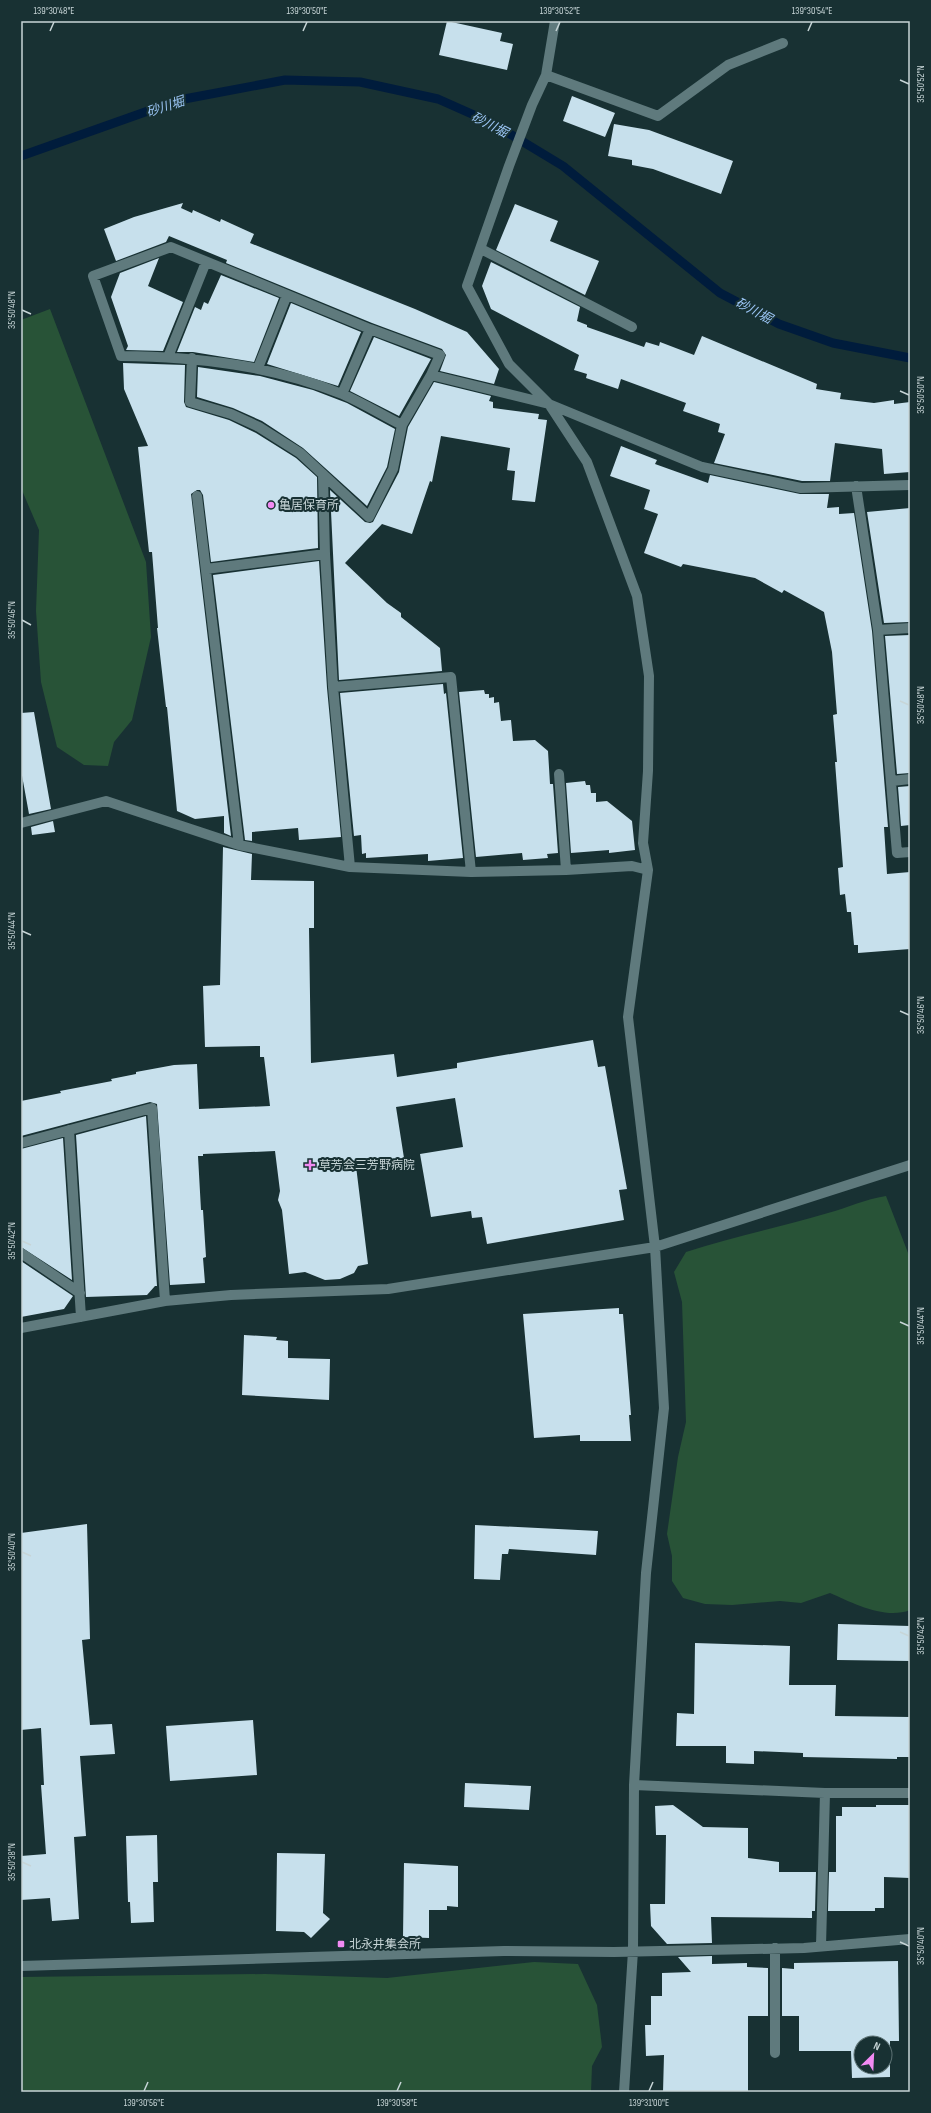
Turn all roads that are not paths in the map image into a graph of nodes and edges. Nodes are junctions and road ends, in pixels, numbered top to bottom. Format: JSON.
{"nodes":[{"id":1,"x":555,"y":21,"type":"edge"},
{"id":2,"x":783,"y":43,"type":"dead end"},
{"id":3,"x":546,"y":75,"type":"junction"},
{"id":4,"x":481,"y":249,"type":"junction"},
{"id":5,"x":206,"y":262,"type":"junction"},
{"id":6,"x":286,"y":295,"type":"junction"},
{"id":7,"x":632,"y":327,"type":"dead end"},
{"id":8,"x":370,"y":329,"type":"junction"},
{"id":9,"x":168,"y":357,"type":"junction"},
{"id":10,"x":192,"y":358,"type":"junction"},
{"id":11,"x":258,"y":368,"type":"junction"},
{"id":12,"x":431,"y":375,"type":"junction"},
{"id":13,"x":342,"y":394,"type":"junction"},
{"id":14,"x":549,"y":404,"type":"junction"},
{"id":15,"x":402,"y":425,"type":"junction"},
{"id":16,"x":323,"y":475,"type":"junction"},
{"id":17,"x":910,"y":485,"type":"edge"},
{"id":18,"x":856,"y":486,"type":"junction"},
{"id":19,"x":197,"y":496,"type":"dead end"},
{"id":20,"x":325,"y":554,"type":"junction"},
{"id":21,"x":206,"y":569,"type":"junction"},
{"id":22,"x":910,"y":628,"type":"edge"},
{"id":23,"x":878,"y":630,"type":"junction"},
{"id":24,"x":333,"y":687,"type":"junction"},
{"id":25,"x":560,"y":774,"type":"dead end"},
{"id":26,"x":910,"y":779,"type":"edge"},
{"id":27,"x":892,"y":781,"type":"junction"},
{"id":28,"x":21,"y":823,"type":"edge"},
{"id":29,"x":238,"y":845,"type":"junction"},
{"id":30,"x":910,"y":852,"type":"edge"},
{"id":31,"x":350,"y":867,"type":"junction"},
{"id":32,"x":566,"y":870,"type":"junction"},
{"id":33,"x":648,"y":870,"type":"junction"},
{"id":34,"x":471,"y":872,"type":"junction"},
{"id":35,"x":69,"y":1130,"type":"junction"},
{"id":36,"x":21,"y":1143,"type":"edge"},
{"id":37,"x":910,"y":1165,"type":"edge"},
{"id":38,"x":655,"y":1247,"type":"junction"},
{"id":39,"x":21,"y":1252,"type":"edge"},
{"id":40,"x":80,"y":1293,"type":"junction"},
{"id":41,"x":164,"y":1301,"type":"junction"},
{"id":42,"x":81,"y":1317,"type":"junction"},
{"id":43,"x":21,"y":1328,"type":"edge"},
{"id":44,"x":634,"y":1785,"type":"junction"},
{"id":45,"x":825,"y":1793,"type":"junction"},
{"id":46,"x":910,"y":1793,"type":"edge"},
{"id":47,"x":910,"y":1939,"type":"edge"},
{"id":48,"x":821,"y":1946,"type":"junction"},
{"id":49,"x":774,"y":1948,"type":"junction"},
{"id":50,"x":632,"y":1951,"type":"junction"},
{"id":51,"x":21,"y":1966,"type":"edge"},
{"id":52,"x":775,"y":2053,"type":"dead end"},
{"id":53,"x":624,"y":2092,"type":"edge"}],
"edges":[{"from":1,"to":3,"type":"street"},
{"from":2,"to":3,"type":"street"},
{"from":3,"to":4,"type":"street"},
{"from":4,"to":7,"type":"street"},
{"from":4,"to":14,"type":"street"},
{"from":5,"to":6,"type":"street"},
{"from":5,"to":9,"type":"street"},
{"from":5,"to":9,"type":"street"},
{"from":6,"to":8,"type":"street"},
{"from":6,"to":11,"type":"street"},
{"from":8,"to":12,"type":"street"},
{"from":8,"to":13,"type":"street"},
{"from":9,"to":10,"type":"street"},
{"from":10,"to":11,"type":"street"},
{"from":10,"to":16,"type":"street"},
{"from":11,"to":13,"type":"street"},
{"from":12,"to":14,"type":"street"},
{"from":12,"to":15,"type":"street"},
{"from":13,"to":15,"type":"street"},
{"from":14,"to":18,"type":"street"},
{"from":14,"to":33,"type":"street"},
{"from":15,"to":16,"type":"street"},
{"from":16,"to":20,"type":"street"},
{"from":17,"to":18,"type":"street"},
{"from":18,"to":23,"type":"street"},
{"from":19,"to":21,"type":"street"},
{"from":20,"to":21,"type":"street"},
{"from":20,"to":24,"type":"street"},
{"from":21,"to":29,"type":"street"},
{"from":22,"to":23,"type":"street"},
{"from":23,"to":27,"type":"street"},
{"from":24,"to":31,"type":"street"},
{"from":24,"to":34,"type":"street"},
{"from":25,"to":32,"type":"street"},
{"from":26,"to":27,"type":"street"},
{"from":27,"to":30,"type":"street"},
{"from":28,"to":29,"type":"street"},
{"from":29,"to":31,"type":"street"},
{"from":31,"to":34,"type":"street"},
{"from":32,"to":33,"type":"street"},
{"from":32,"to":34,"type":"street"},
{"from":33,"to":38,"type":"street"},
{"from":35,"to":36,"type":"street"},
{"from":35,"to":40,"type":"street"},
{"from":35,"to":41,"type":"street"},
{"from":37,"to":38,"type":"street"},
{"from":38,"to":41,"type":"street"},
{"from":38,"to":44,"type":"street"},
{"from":39,"to":40,"type":"street"},
{"from":40,"to":42,"type":"street"},
{"from":41,"to":42,"type":"street"},
{"from":42,"to":43,"type":"street"},
{"from":44,"to":45,"type":"street"},
{"from":44,"to":50,"type":"street"},
{"from":45,"to":46,"type":"street"},
{"from":45,"to":48,"type":"street"},
{"from":47,"to":48,"type":"street"},
{"from":48,"to":49,"type":"street"},
{"from":49,"to":50,"type":"street"},
{"from":49,"to":52,"type":"street"},
{"from":50,"to":51,"type":"street"},
{"from":50,"to":53,"type":"street"}]}
